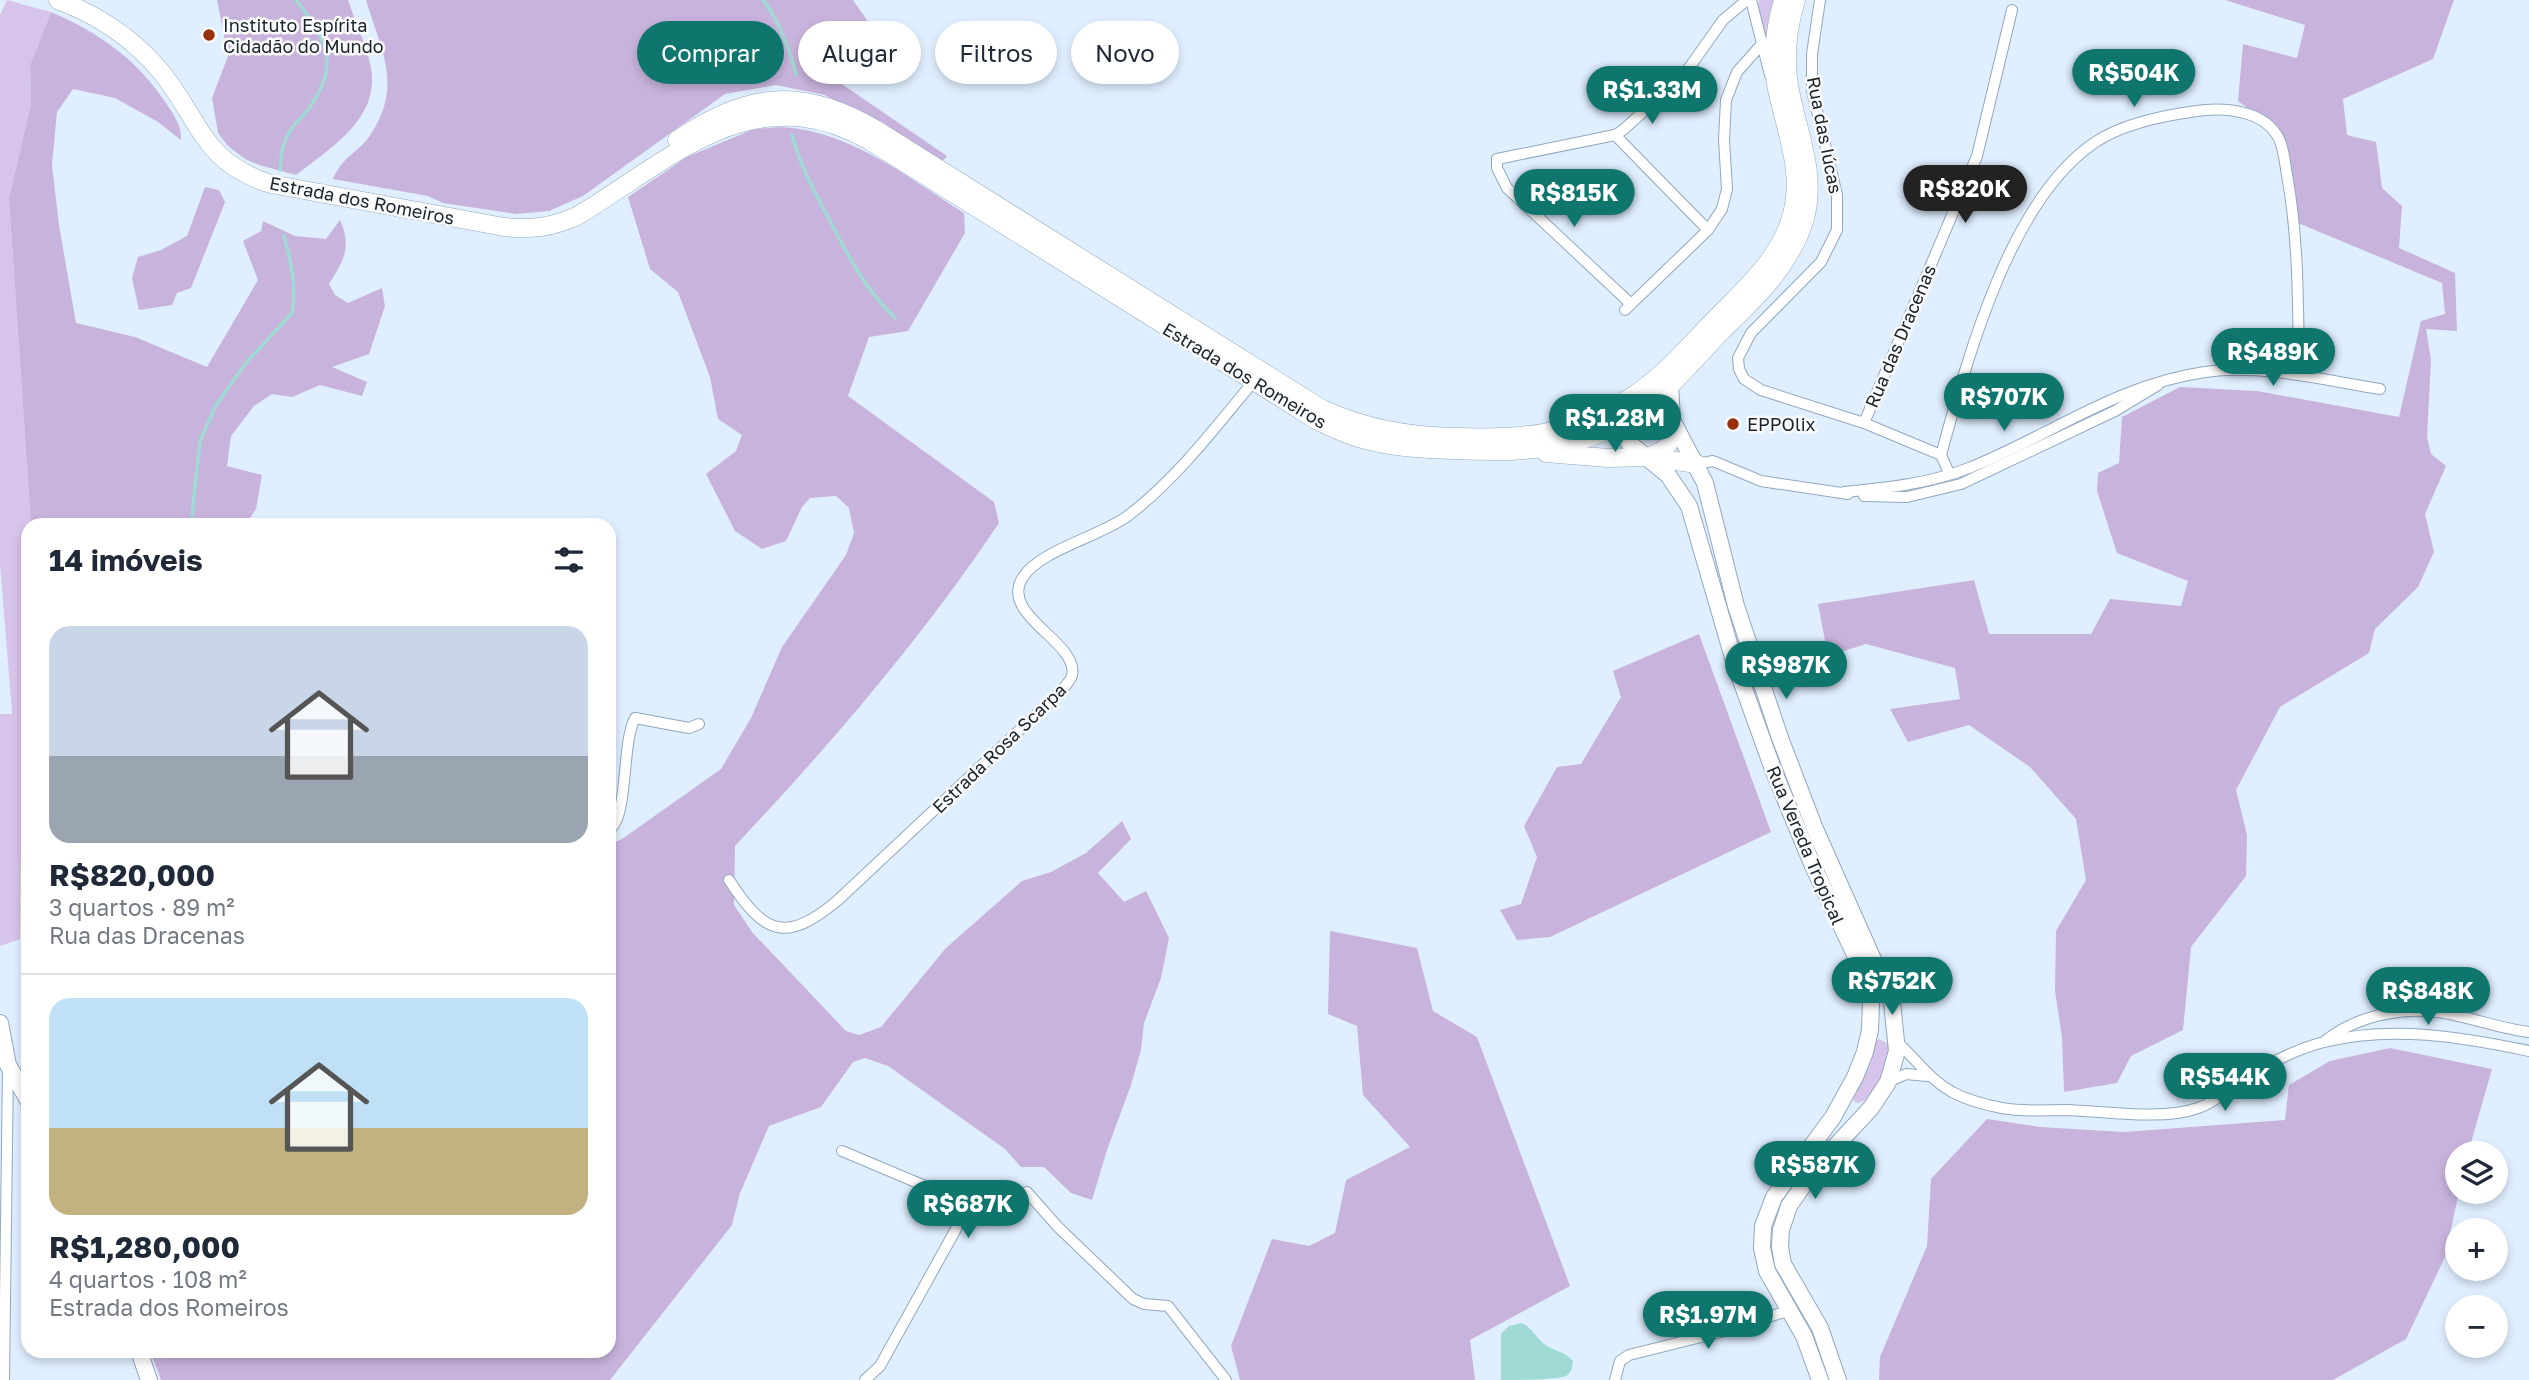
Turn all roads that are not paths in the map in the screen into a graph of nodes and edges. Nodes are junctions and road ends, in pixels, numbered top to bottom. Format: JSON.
{"nodes":[{"id":1,"x":58,"y":0,"type":"edge"},
{"id":2,"x":1749,"y":0,"type":"edge"},
{"id":3,"x":1783,"y":0,"type":"edge"},
{"id":4,"x":1796,"y":0,"type":"edge"},
{"id":5,"x":1820,"y":0,"type":"edge"},
{"id":6,"x":2012,"y":10,"type":"dead end"},
{"id":7,"x":1761,"y":45,"type":"junction"},
{"id":8,"x":1779,"y":98,"type":"junction"},
{"id":9,"x":1615,"y":135,"type":"junction"},
{"id":10,"x":606,"y":198,"type":"junction"},
{"id":11,"x":1708,"y":230,"type":"junction"},
{"id":12,"x":2300,"y":375,"type":"junction"},
{"id":13,"x":1663,"y":381,"type":"junction"},
{"id":14,"x":2164,"y":381,"type":"junction"},
{"id":15,"x":1253,"y":382,"type":"junction"},
{"id":16,"x":2380,"y":388,"type":"dead end"},
{"id":17,"x":1672,"y":420,"type":"junction"},
{"id":18,"x":1864,"y":423,"type":"junction"},
{"id":19,"x":1620,"y":424,"type":"junction"},
{"id":20,"x":1518,"y":451,"type":"junction"},
{"id":21,"x":1941,"y":456,"type":"junction"},
{"id":22,"x":1647,"y":457,"type":"junction"},
{"id":23,"x":1991,"y":457,"type":"junction"},
{"id":24,"x":1697,"y":464,"type":"junction"},
{"id":25,"x":1996,"y":468,"type":"junction"},
{"id":26,"x":1949,"y":473,"type":"junction"},
{"id":27,"x":1843,"y":492,"type":"junction"},
{"id":28,"x":699,"y":724,"type":"dead end"},
{"id":29,"x":616,"y":823,"type":"edge"},
{"id":30,"x":729,"y":880,"type":"dead end"},
{"id":31,"x":0,"y":1023,"type":"edge"},
{"id":32,"x":1870,"y":1030,"type":"junction"},
{"id":33,"x":2529,"y":1032,"type":"edge"},
{"id":34,"x":1897,"y":1042,"type":"junction"},
{"id":35,"x":2322,"y":1043,"type":"junction"},
{"id":36,"x":2529,"y":1051,"type":"edge"},
{"id":37,"x":8,"y":1065,"type":"junction"},
{"id":38,"x":1927,"y":1076,"type":"junction"},
{"id":39,"x":1888,"y":1082,"type":"junction"},
{"id":40,"x":21,"y":1088,"type":"edge"},
{"id":41,"x":1845,"y":1098,"type":"junction"},
{"id":42,"x":1864,"y":1115,"type":"junction"},
{"id":43,"x":842,"y":1152,"type":"dead end"},
{"id":44,"x":1027,"y":1192,"type":"dead end"},
{"id":45,"x":3,"y":1280,"type":"edge"},
{"id":46,"x":1790,"y":1310,"type":"junction"},
{"id":47,"x":141,"y":1358,"type":"edge"},
{"id":48,"x":4,"y":1380,"type":"edge"},
{"id":49,"x":149,"y":1380,"type":"edge"},
{"id":50,"x":864,"y":1380,"type":"edge"},
{"id":51,"x":1226,"y":1380,"type":"edge"},
{"id":52,"x":1615,"y":1380,"type":"edge"},
{"id":53,"x":1820,"y":1380,"type":"edge"},
{"id":54,"x":1838,"y":1380,"type":"edge"}],
"edges":[{"from":1,"to":10,"type":"main road","name":"Estrada dos Romeiros"},
{"from":2,"to":7,"type":"street"},
{"from":2,"to":9,"type":"street"},
{"from":3,"to":8,"type":"main road","name":"Estrada dos Romeiros"},
{"from":4,"to":13,"type":"main road","name":"Estrada dos Romeiros"},
{"from":5,"to":18,"type":"street","name":"Rua das Iúcas"},
{"from":6,"to":18,"type":"street","name":"Rua das Dracenas"},
{"from":7,"to":8,"type":"street"},
{"from":7,"to":11,"type":"street"},
{"from":8,"to":13,"type":"main road","name":"Estrada dos Romeiros"},
{"from":9,"to":11,"type":"street"},
{"from":9,"to":11,"type":"street"},
{"from":10,"to":13,"type":"main road","name":"Estrada dos Romeiros"},
{"from":10,"to":15,"type":"main road","name":"Estrada dos Romeiros"},
{"from":12,"to":14,"type":"street"},
{"from":12,"to":16,"type":"street"},
{"from":12,"to":21,"type":"street"},
{"from":13,"to":17,"type":"street"},
{"from":13,"to":19,"type":"main road","name":"Estrada dos Romeiros"},
{"from":14,"to":23,"type":"street"},
{"from":14,"to":25,"type":"street"},
{"from":15,"to":20,"type":"main road","name":"Estrada dos Romeiros"},
{"from":15,"to":30,"type":"street","name":"Estrada Rosa Scarpa"},
{"from":17,"to":22,"type":"main road"},
{"from":17,"to":24,"type":"street","name":"Rua Vereda Tropical"},
{"from":18,"to":21,"type":"street","name":"Rua das Iúcas"},
{"from":19,"to":20,"type":"main road","name":"Estrada dos Romeiros"},
{"from":19,"to":22,"type":"street","name":"Rua Vereda Tropical"},
{"from":20,"to":22,"type":"main road"},
{"from":21,"to":26,"type":"street"},
{"from":22,"to":24,"type":"main road"},
{"from":22,"to":32,"type":"street","name":"Rua Vereda Tropical"},
{"from":23,"to":25,"type":"street"},
{"from":23,"to":26,"type":"street"},
{"from":24,"to":27,"type":"street"},
{"from":24,"to":34,"type":"street","name":"Rua Vereda Tropical"},
{"from":25,"to":27,"type":"street"},
{"from":26,"to":27,"type":"street"},
{"from":28,"to":29,"type":"street"},
{"from":31,"to":37,"type":"street"},
{"from":32,"to":34,"type":"street"},
{"from":32,"to":41,"type":"street","name":"Rua Vereda Tropical"},
{"from":33,"to":35,"type":"street"},
{"from":34,"to":38,"type":"street"},
{"from":34,"to":39,"type":"street","name":"Rua Vereda Tropical"},
{"from":35,"to":36,"type":"street"},
{"from":35,"to":38,"type":"street"},
{"from":37,"to":40,"type":"street"},
{"from":37,"to":45,"type":"street"},
{"from":38,"to":39,"type":"street"},
{"from":39,"to":42,"type":"street","name":"Rua Vereda Tropical"},
{"from":41,"to":42,"type":"street"},
{"from":41,"to":46,"type":"street","name":"Rua Vereda Tropical"},
{"from":42,"to":54,"type":"street","name":"Rua Vereda Tropical"},
{"from":43,"to":50,"type":"street"},
{"from":44,"to":51,"type":"street"},
{"from":45,"to":48,"type":"street"},
{"from":46,"to":52,"type":"street"},
{"from":46,"to":53,"type":"street","name":"Rua Vereda Tropical"},
{"from":47,"to":49,"type":"street"}]}
